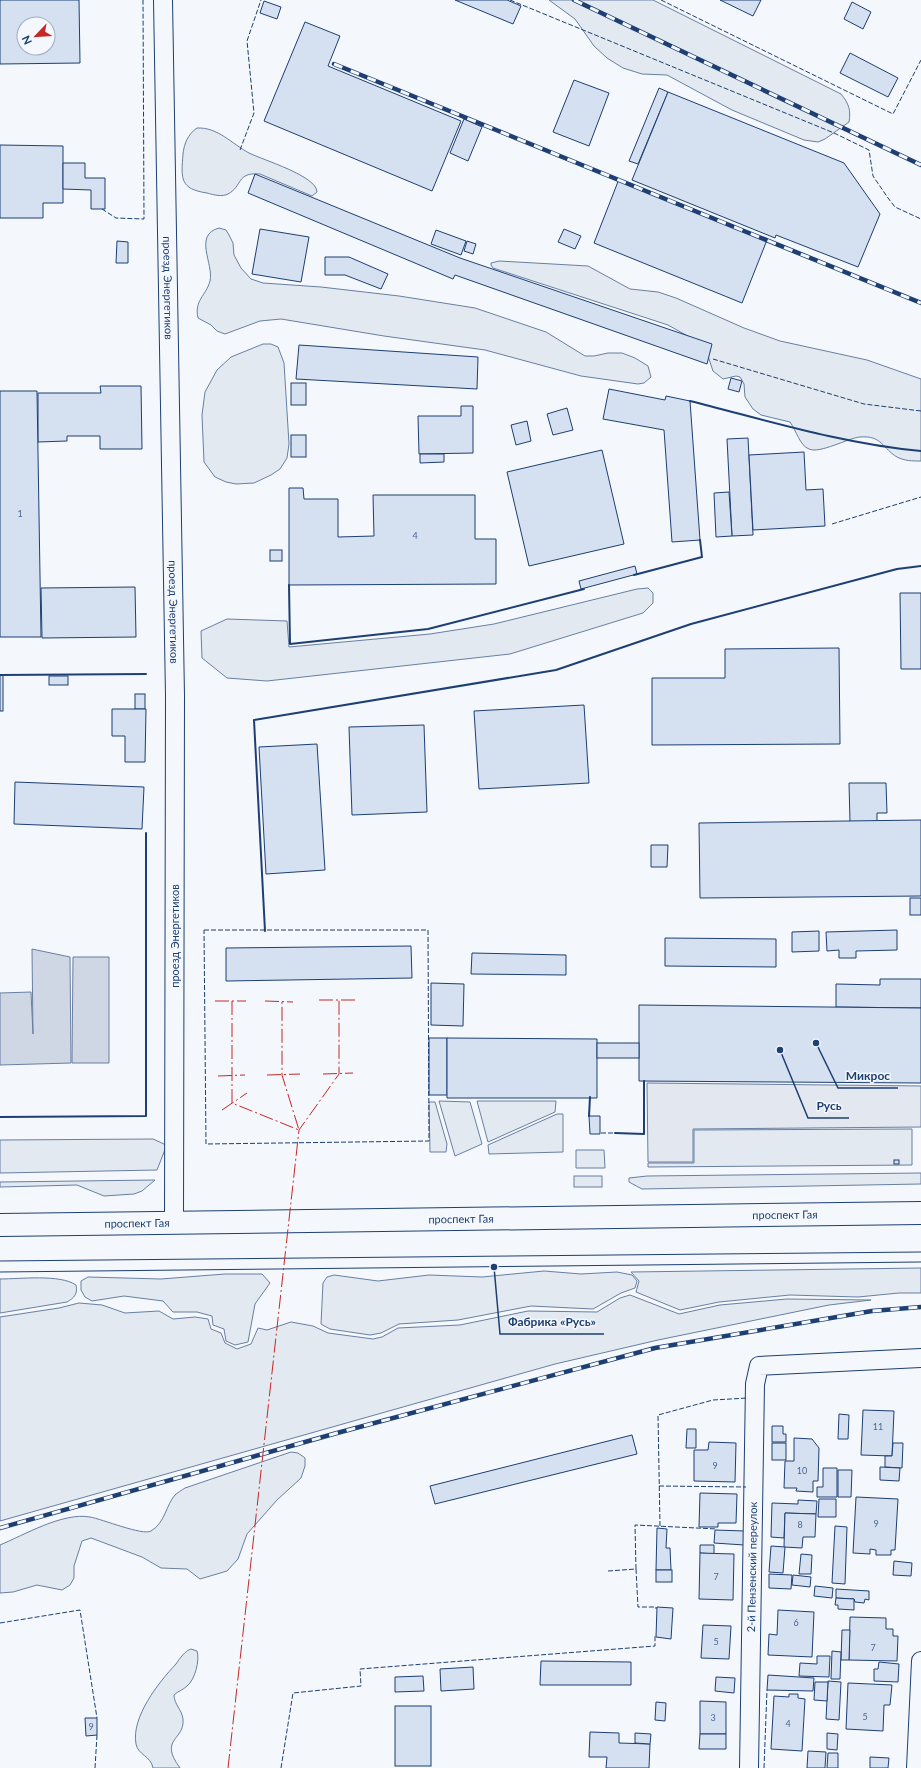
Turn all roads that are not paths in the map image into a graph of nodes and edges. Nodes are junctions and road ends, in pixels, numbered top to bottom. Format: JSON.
{"nodes":[{"id":1,"x":163,"y":0,"type":"edge"},
{"id":2,"x":921,"y":1213,"type":"edge"},
{"id":3,"x":174,"y":1223,"type":"junction"},
{"id":4,"x":0,"y":1224,"type":"edge"},
{"id":5,"x":921,"y":1358,"type":"edge"},
{"id":6,"x":921,"y":1661,"type":"edge"},
{"id":7,"x":749,"y":1768,"type":"edge"},
{"id":8,"x":916,"y":1768,"type":"edge"}],
"edges":[{"from":1,"to":3,"type":"street","name":"проезд Энергетиков"},
{"from":2,"to":3,"type":"main road","name":"проспект Гая"},
{"from":3,"to":4,"type":"main road","name":"проспект Гая"},
{"from":5,"to":7,"type":"street","name":"2-й Пензенский переулок"},
{"from":6,"to":8,"type":"street"}]}
